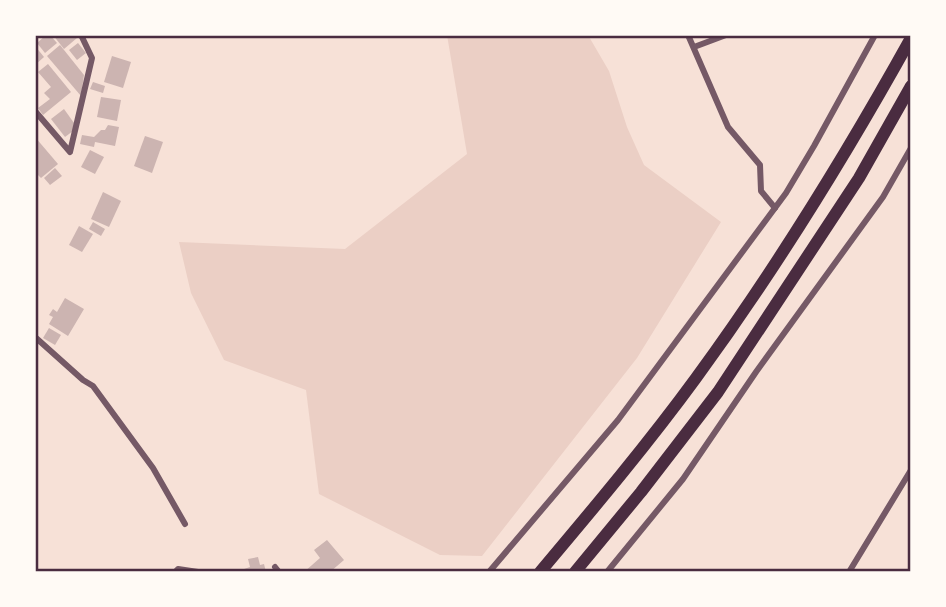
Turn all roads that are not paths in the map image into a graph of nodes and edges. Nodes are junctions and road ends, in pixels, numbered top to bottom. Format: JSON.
{"nodes":[{"id":1,"x":81,"y":35,"type":"edge"},
{"id":2,"x":688,"y":35,"type":"edge"},
{"id":3,"x":726,"y":35,"type":"edge"},
{"id":4,"x":875,"y":35,"type":"edge"},
{"id":5,"x":911,"y":38,"type":"edge"},
{"id":6,"x":694,"y":47,"type":"junction"},
{"id":7,"x":911,"y":86,"type":"edge"},
{"id":8,"x":35,"y":111,"type":"edge"},
{"id":9,"x":911,"y":148,"type":"edge"},
{"id":10,"x":775,"y":208,"type":"junction"},
{"id":11,"x":35,"y":337,"type":"edge"},
{"id":12,"x":911,"y":470,"type":"edge"},
{"id":13,"x":184,"y":524,"type":"dead end"},
{"id":14,"x":175,"y":572,"type":"edge"},
{"id":15,"x":198,"y":572,"type":"edge"},
{"id":16,"x":489,"y":572,"type":"edge"},
{"id":17,"x":540,"y":572,"type":"edge"},
{"id":18,"x":575,"y":572,"type":"edge"},
{"id":19,"x":607,"y":572,"type":"edge"},
{"id":20,"x":849,"y":572,"type":"edge"}],
"edges":[{"from":1,"to":8,"type":"street"},
{"from":2,"to":6,"type":"street"},
{"from":3,"to":6,"type":"street"},
{"from":4,"to":10,"type":"street"},
{"from":5,"to":17,"type":"highway"},
{"from":6,"to":10,"type":"street"},
{"from":7,"to":18,"type":"highway"},
{"from":9,"to":19,"type":"street"},
{"from":10,"to":16,"type":"street"},
{"from":11,"to":13,"type":"street"},
{"from":12,"to":20,"type":"street"},
{"from":14,"to":15,"type":"street"}]}
